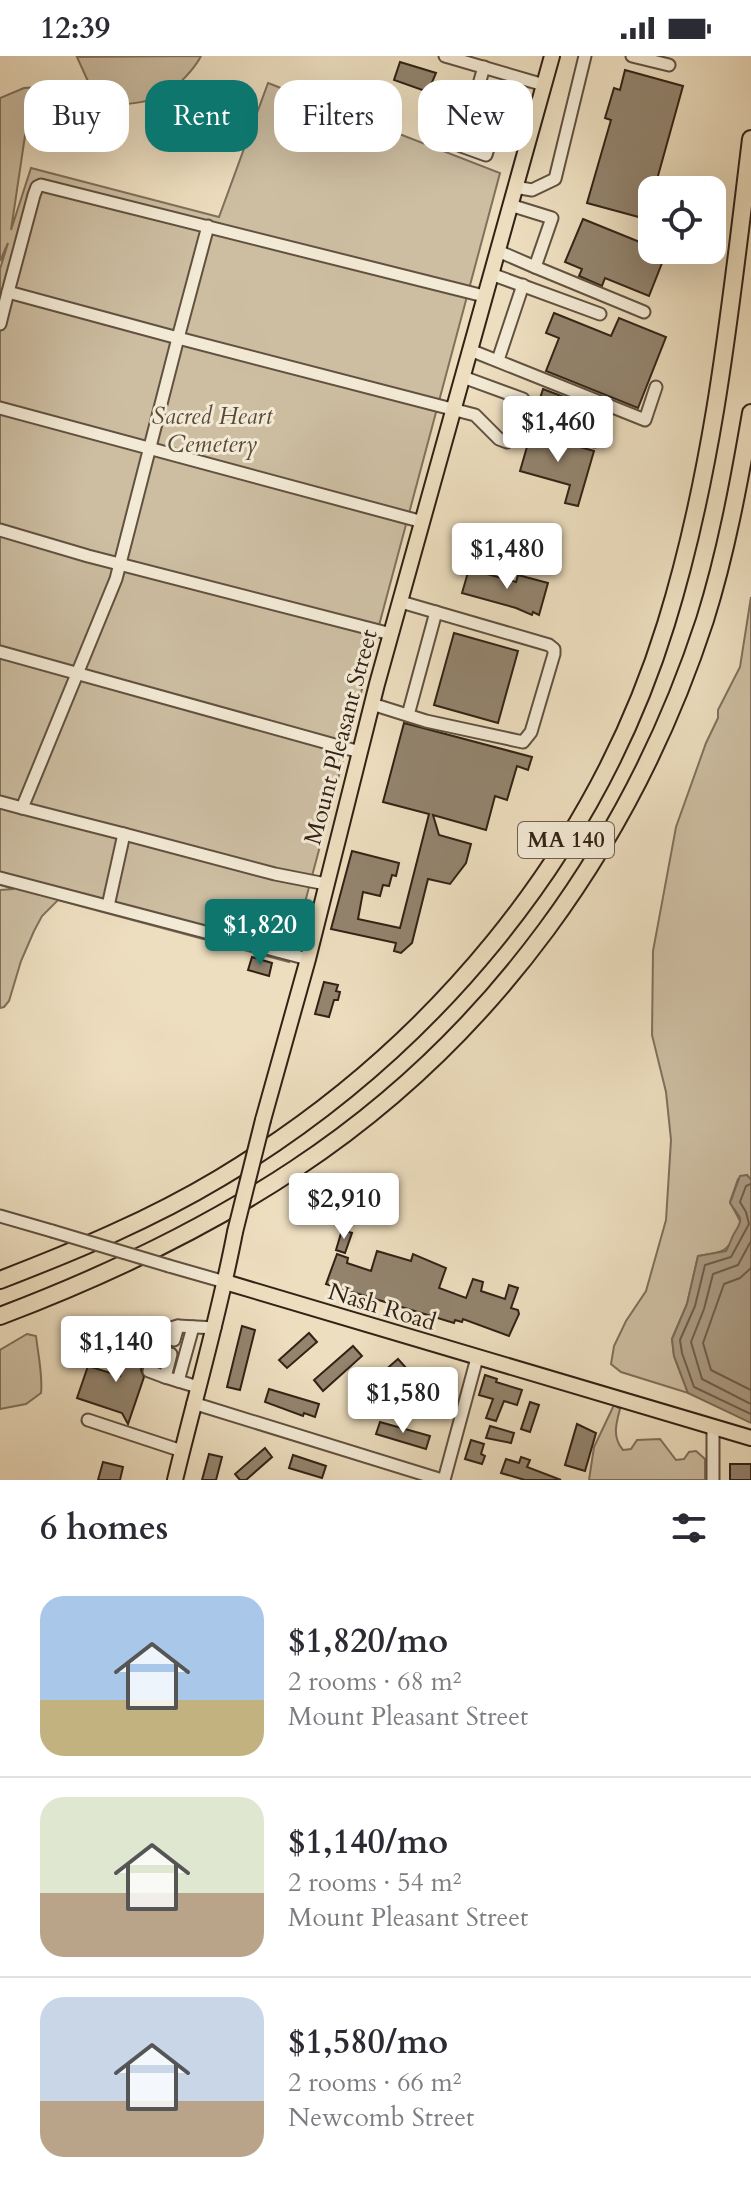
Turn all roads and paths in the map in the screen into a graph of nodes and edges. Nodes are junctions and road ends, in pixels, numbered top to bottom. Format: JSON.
{"nodes":[{"id":1,"x":445,"y":56,"type":"edge"},
{"id":2,"x":552,"y":56,"type":"edge"},
{"id":3,"x":585,"y":56,"type":"edge"},
{"id":4,"x":632,"y":56,"type":"edge"},
{"id":5,"x":669,"y":65,"type":"dead end"},
{"id":6,"x":484,"y":67,"type":"junction"},
{"id":7,"x":480,"y":80,"type":"edge"},
{"id":8,"x":544,"y":85,"type":"junction"},
{"id":9,"x":533,"y":126,"type":"edge"},
{"id":10,"x":751,"y":139,"type":"edge"},
{"id":11,"x":525,"y":152,"type":"edge"},
{"id":12,"x":515,"y":187,"type":"junction"},
{"id":13,"x":510,"y":205,"type":"junction"},
{"id":14,"x":208,"y":226,"type":"junction"},
{"id":15,"x":498,"y":251,"type":"junction"},
{"id":16,"x":535,"y":267,"type":"junction"},
{"id":17,"x":491,"y":274,"type":"junction"},
{"id":18,"x":523,"y":285,"type":"junction"},
{"id":19,"x":8,"y":292,"type":"junction"},
{"id":20,"x":484,"y":296,"type":"junction"},
{"id":21,"x":644,"y":312,"type":"dead end"},
{"id":22,"x":600,"y":314,"type":"dead end"},
{"id":23,"x":0,"y":324,"type":"edge"},
{"id":24,"x":178,"y":338,"type":"junction"},
{"id":25,"x":470,"y":350,"type":"junction"},
{"id":26,"x":498,"y":360,"type":"junction"},
{"id":27,"x":463,"y":377,"type":"junction"},
{"id":28,"x":656,"y":387,"type":"dead end"},
{"id":29,"x":0,"y":408,"type":"edge"},
{"id":30,"x":454,"y":410,"type":"junction"},
{"id":31,"x":751,"y":413,"type":"edge"},
{"id":32,"x":518,"y":419,"type":"junction"},
{"id":33,"x":595,"y":441,"type":"dead end"},
{"id":34,"x":151,"y":450,"type":"junction"},
{"id":35,"x":423,"y":522,"type":"junction"},
{"id":36,"x":0,"y":530,"type":"edge"},
{"id":37,"x":121,"y":563,"type":"junction"},
{"id":38,"x":401,"y":602,"type":"junction"},
{"id":39,"x":436,"y":612,"type":"junction"},
{"id":40,"x":391,"y":634,"type":"junction"},
{"id":41,"x":0,"y":652,"type":"edge"},
{"id":42,"x":77,"y":673,"type":"junction"},
{"id":43,"x":372,"y":704,"type":"junction"},
{"id":44,"x":408,"y":715,"type":"junction"},
{"id":45,"x":360,"y":752,"type":"junction"},
{"id":46,"x":0,"y":802,"type":"edge"},
{"id":47,"x":22,"y":808,"type":"junction"},
{"id":48,"x":124,"y":834,"type":"junction"},
{"id":49,"x":0,"y":878,"type":"edge"},
{"id":50,"x":326,"y":884,"type":"junction"},
{"id":51,"x":108,"y":906,"type":"junction"},
{"id":52,"x":308,"y":959,"type":"junction"},
{"id":53,"x":0,"y":1216,"type":"edge"},
{"id":54,"x":0,"y":1280,"type":"edge"},
{"id":55,"x":225,"y":1282,"type":"junction"},
{"id":56,"x":0,"y":1316,"type":"edge"},
{"id":57,"x":178,"y":1326,"type":"junction"},
{"id":58,"x":193,"y":1327,"type":"junction"},
{"id":59,"x":215,"y":1328,"type":"junction"},
{"id":60,"x":174,"y":1340,"type":"dead end"},
{"id":61,"x":171,"y":1354,"type":"dead end"},
{"id":62,"x":477,"y":1358,"type":"junction"},
{"id":63,"x":165,"y":1377,"type":"junction"},
{"id":64,"x":178,"y":1381,"type":"junction"},
{"id":65,"x":198,"y":1387,"type":"junction"},
{"id":66,"x":193,"y":1403,"type":"junction"},
{"id":67,"x":88,"y":1420,"type":"dead end"},
{"id":68,"x":713,"y":1427,"type":"junction"},
{"id":69,"x":751,"y":1438,"type":"edge"},
{"id":70,"x":182,"y":1451,"type":"junction"},
{"id":71,"x":175,"y":1480,"type":"edge"},
{"id":72,"x":443,"y":1480,"type":"edge"},
{"id":73,"x":713,"y":1480,"type":"edge"}],
"edges":[{"from":1,"to":6,"type":"street"},
{"from":2,"to":8,"type":"main road","name":"Mount Pleasant Street"},
{"from":3,"to":12,"type":"street"},
{"from":4,"to":5,"type":"street"},
{"from":6,"to":7,"type":"street"},
{"from":6,"to":8,"type":"street"},
{"from":8,"to":9,"type":"main road","name":"Mount Pleasant Street"},
{"from":10,"to":54,"type":"highway","number":"MA 140"},
{"from":11,"to":12,"type":"main road","name":"Mount Pleasant Street"},
{"from":12,"to":13,"type":"main road","name":"Mount Pleasant Street"},
{"from":13,"to":15,"type":"main road","name":"Mount Pleasant Street"},
{"from":13,"to":16,"type":"street"},
{"from":14,"to":19,"type":"street"},
{"from":14,"to":20,"type":"street"},
{"from":14,"to":24,"type":"street"},
{"from":15,"to":16,"type":"street"},
{"from":15,"to":17,"type":"main road","name":"Mount Pleasant Street"},
{"from":16,"to":21,"type":"street"},
{"from":17,"to":18,"type":"street"},
{"from":17,"to":20,"type":"main road","name":"Mount Pleasant Street"},
{"from":18,"to":22,"type":"street"},
{"from":18,"to":26,"type":"street"},
{"from":19,"to":23,"type":"street"},
{"from":19,"to":24,"type":"street"},
{"from":20,"to":25,"type":"main road","name":"Mount Pleasant Street"},
{"from":24,"to":30,"type":"street"},
{"from":24,"to":34,"type":"street"},
{"from":25,"to":26,"type":"street"},
{"from":25,"to":27,"type":"main road","name":"Mount Pleasant Street"},
{"from":26,"to":28,"type":"street"},
{"from":27,"to":30,"type":"main road","name":"Mount Pleasant Street"},
{"from":27,"to":32,"type":"street"},
{"from":29,"to":34,"type":"street"},
{"from":30,"to":32,"type":"street"},
{"from":30,"to":35,"type":"main road","name":"Mount Pleasant Street"},
{"from":31,"to":56,"type":"highway","number":"MA 140"},
{"from":32,"to":33,"type":"street"},
{"from":34,"to":35,"type":"street"},
{"from":34,"to":37,"type":"street"},
{"from":35,"to":38,"type":"main road","name":"Mount Pleasant Street"},
{"from":36,"to":37,"type":"street"},
{"from":37,"to":40,"type":"street"},
{"from":37,"to":42,"type":"street"},
{"from":38,"to":39,"type":"street"},
{"from":38,"to":40,"type":"main road","name":"Mount Pleasant Street"},
{"from":39,"to":44,"type":"street"},
{"from":39,"to":44,"type":"street"},
{"from":40,"to":43,"type":"main road","name":"Mount Pleasant Street"},
{"from":41,"to":42,"type":"street"},
{"from":42,"to":45,"type":"street"},
{"from":42,"to":47,"type":"street"},
{"from":43,"to":44,"type":"street"},
{"from":43,"to":45,"type":"main road","name":"Mount Pleasant Street"},
{"from":45,"to":50,"type":"main road","name":"Mount Pleasant Street"},
{"from":46,"to":47,"type":"street"},
{"from":47,"to":48,"type":"street"},
{"from":48,"to":50,"type":"street"},
{"from":48,"to":51,"type":"street"},
{"from":49,"to":51,"type":"street"},
{"from":50,"to":52,"type":"main road","name":"Mount Pleasant Street"},
{"from":51,"to":52,"type":"street"},
{"from":52,"to":55,"type":"main road","name":"Mount Pleasant Street","bridge":true},
{"from":53,"to":55,"type":"street","name":"Nash Road","bridge":true},
{"from":55,"to":59,"type":"main road","name":"Mount Pleasant Street"},
{"from":55,"to":62,"type":"main road","name":"Nash Road"},
{"from":57,"to":58,"type":"street"},
{"from":57,"to":60,"type":"street"},
{"from":57,"to":63,"type":"street"},
{"from":58,"to":59,"type":"street"},
{"from":58,"to":64,"type":"street"},
{"from":59,"to":65,"type":"main road","name":"Mount Pleasant Street"},
{"from":61,"to":63,"type":"street"},
{"from":62,"to":68,"type":"main road","name":"Nash Road"},
{"from":62,"to":72,"type":"street"},
{"from":63,"to":64,"type":"street"},
{"from":64,"to":65,"type":"street"},
{"from":65,"to":66,"type":"main road","name":"Mount Pleasant Street"},
{"from":66,"to":70,"type":"main road","name":"Mount Pleasant Street"},
{"from":66,"to":72,"type":"street"},
{"from":67,"to":70,"type":"street"},
{"from":68,"to":69,"type":"main road","name":"Nash Road"},
{"from":68,"to":73,"type":"street"},
{"from":70,"to":71,"type":"main road","name":"Mount Pleasant Street"}]}
